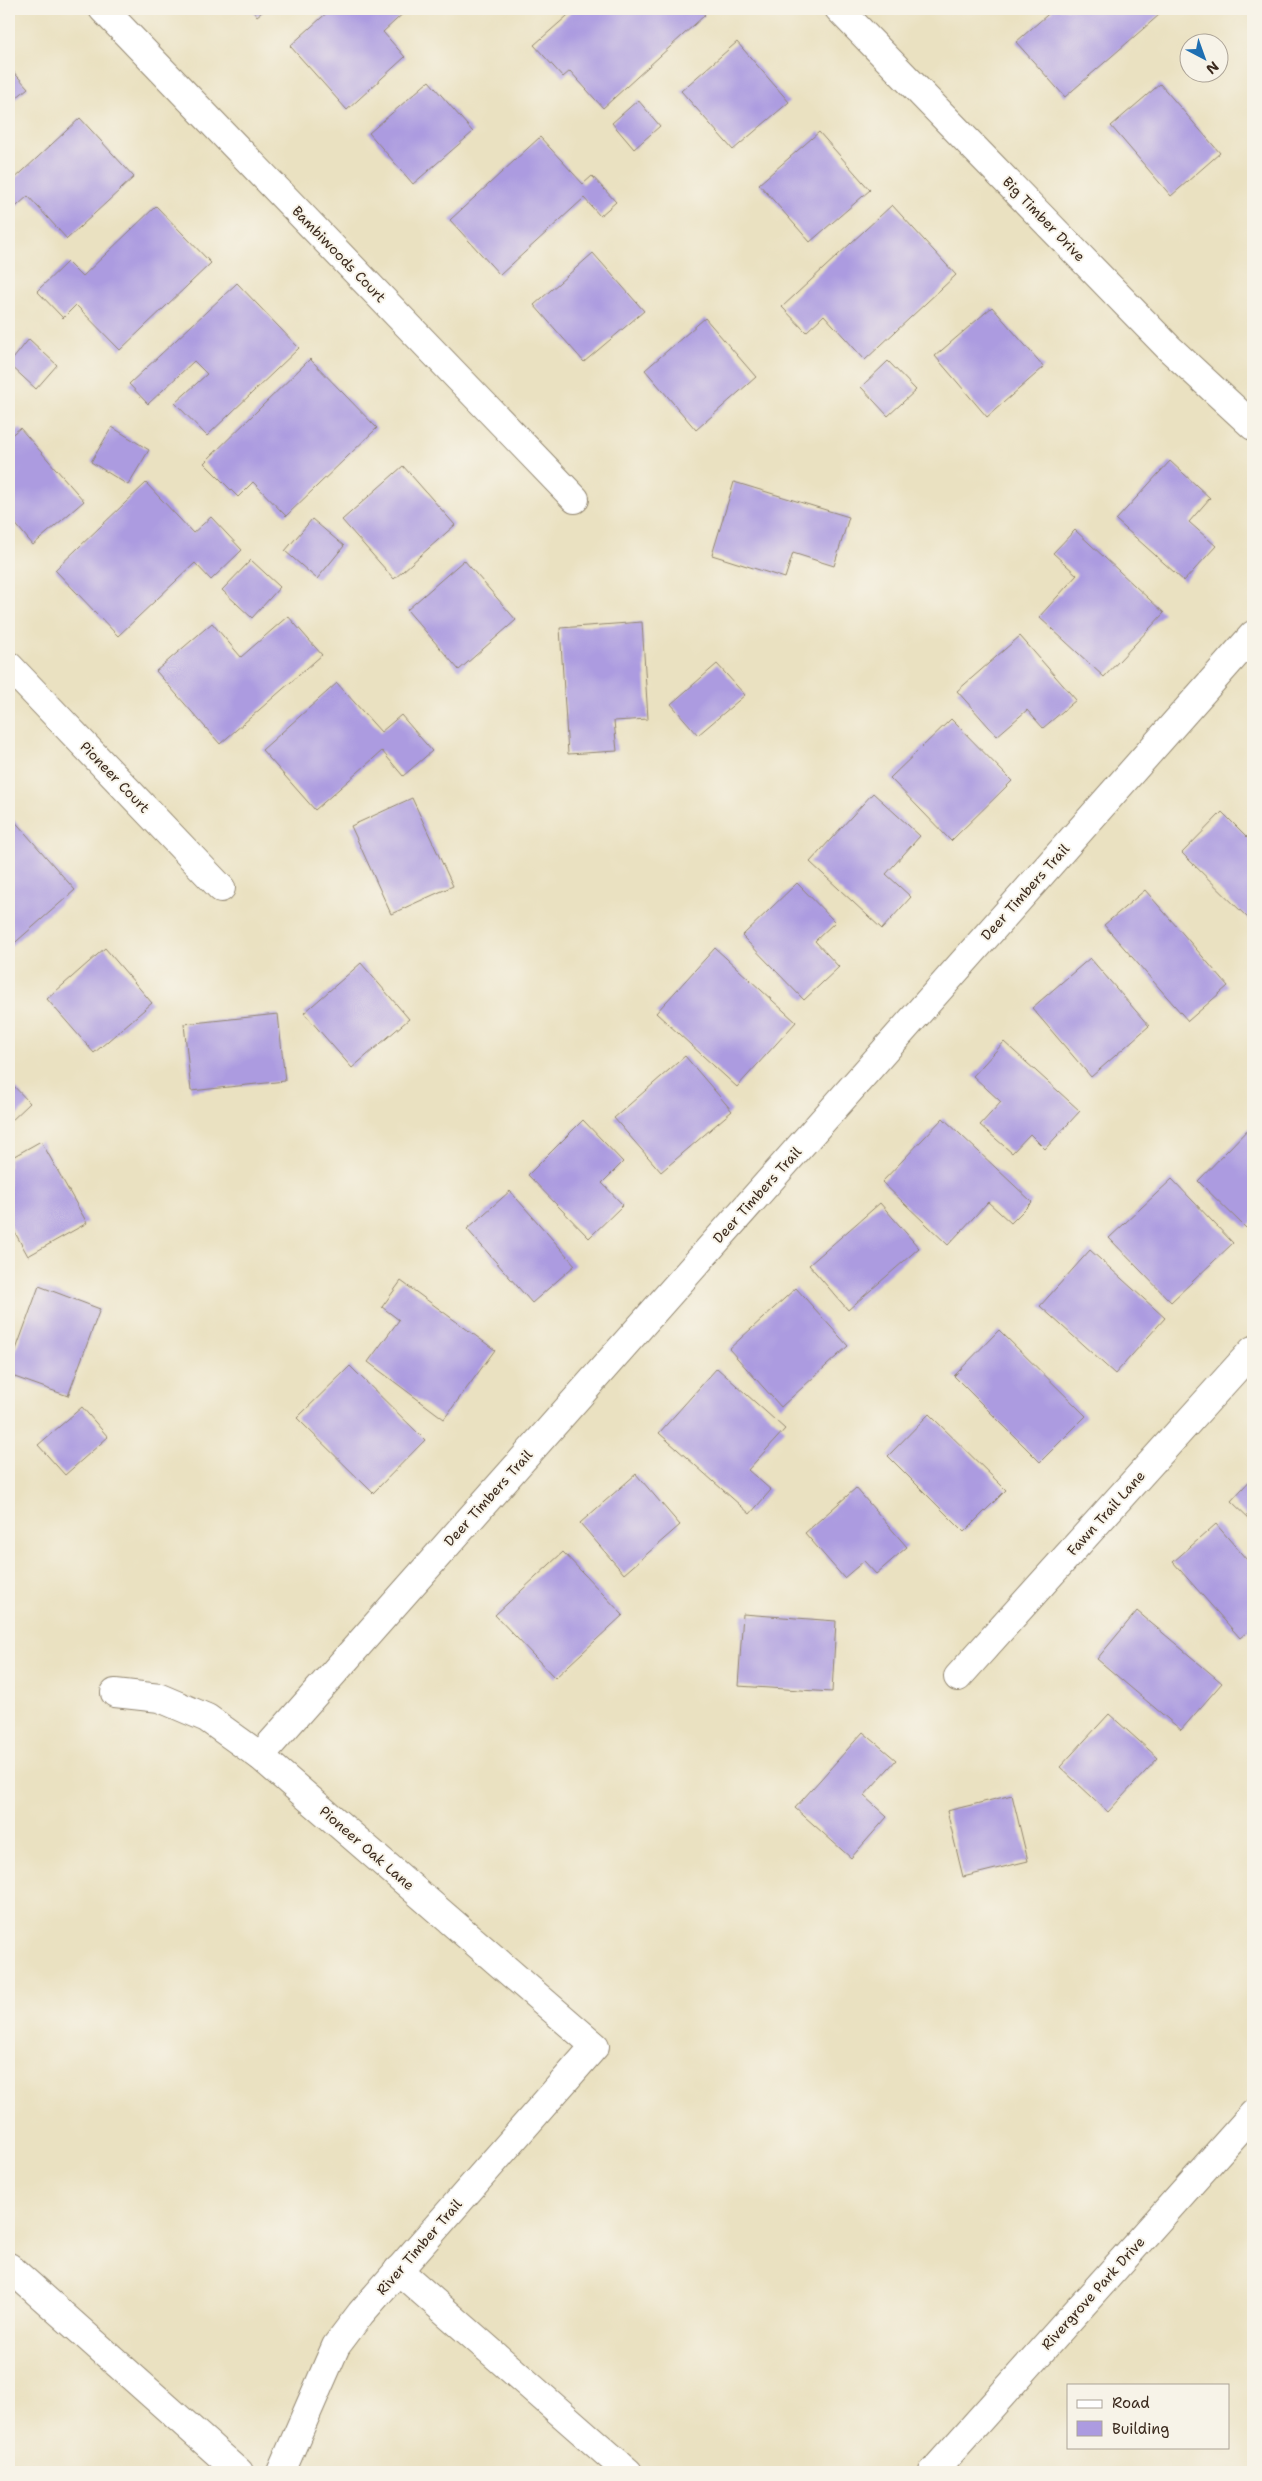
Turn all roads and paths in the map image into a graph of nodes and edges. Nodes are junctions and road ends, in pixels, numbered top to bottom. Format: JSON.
{"nodes":[{"id":1,"x":103,"y":9,"type":"edge"},
{"id":2,"x":839,"y":9,"type":"edge"},
{"id":3,"x":1253,"y":426,"type":"edge"},
{"id":4,"x":575,"y":499,"type":"dead end"},
{"id":5,"x":1253,"y":635,"type":"edge"},
{"id":6,"x":9,"y":666,"type":"edge"},
{"id":7,"x":221,"y":888,"type":"dead end"},
{"id":8,"x":1253,"y":1350,"type":"edge"},
{"id":9,"x":958,"y":1677,"type":"dead end"},
{"id":10,"x":115,"y":1693,"type":"dead end"},
{"id":11,"x":260,"y":1756,"type":"junction"},
{"id":12,"x":595,"y":2046,"type":"joint"},
{"id":13,"x":1253,"y":2114,"type":"edge"},
{"id":14,"x":9,"y":2267,"type":"edge"},
{"id":15,"x":398,"y":2270,"type":"junction"},
{"id":16,"x":239,"y":2472,"type":"edge"},
{"id":17,"x":281,"y":2472,"type":"edge"},
{"id":18,"x":628,"y":2472,"type":"edge"},
{"id":19,"x":933,"y":2472,"type":"edge"}],
"edges":[{"from":1,"to":4,"type":"street","name":"Bambiwoods Court"},
{"from":2,"to":3,"type":"street","name":"Big Timber Drive"},
{"from":5,"to":11,"type":"street","name":"Deer Timbers Trail"},
{"from":6,"to":7,"type":"street","name":"Pioneer Court"},
{"from":8,"to":9,"type":"street","name":"Fawn Trail Lane"},
{"from":10,"to":11,"type":"street","name":"Pioneer Oak Lane"},
{"from":11,"to":12,"type":"street","name":"Pioneer Oak Lane"},
{"from":12,"to":15,"type":"street","name":"River Timber Trail"},
{"from":13,"to":19,"type":"street","name":"Rivergrove Park Drive"},
{"from":14,"to":16,"type":"street"},
{"from":15,"to":17,"type":"street","name":"River Timber Trail"},
{"from":15,"to":18,"type":"street"}]}
